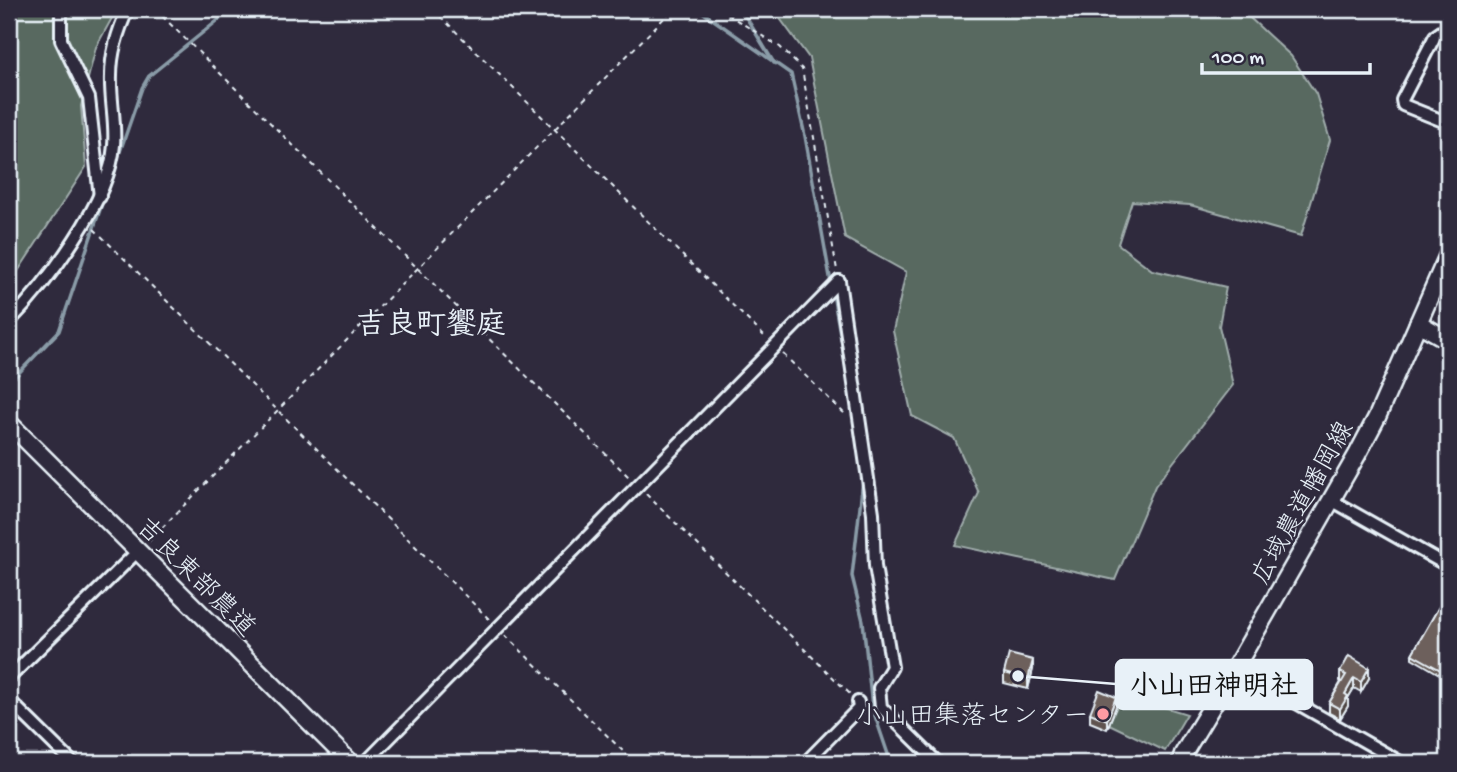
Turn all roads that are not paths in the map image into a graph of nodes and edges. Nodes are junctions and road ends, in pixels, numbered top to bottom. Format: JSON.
{"nodes":[{"id":1,"x":61,"y":9,"type":"edge"},
{"id":2,"x":128,"y":9,"type":"edge"},
{"id":3,"x":1448,"y":27,"type":"edge"},
{"id":4,"x":1448,"y":123,"type":"edge"},
{"id":5,"x":100,"y":197,"type":"junction"},
{"id":6,"x":1448,"y":255,"type":"edge"},
{"id":7,"x":9,"y":322,"type":"edge"},
{"id":8,"x":1418,"y":323,"type":"junction"},
{"id":9,"x":1448,"y":340,"type":"edge"},
{"id":10,"x":9,"y":424,"type":"edge"},
{"id":11,"x":1331,"y":500,"type":"junction"},
{"id":12,"x":137,"y":552,"type":"junction"},
{"id":13,"x":1448,"y":566,"type":"edge"},
{"id":14,"x":1235,"y":668,"type":"junction"},
{"id":15,"x":9,"y":678,"type":"edge"},
{"id":16,"x":9,"y":700,"type":"edge"},
{"id":17,"x":858,"y":702,"type":"road end"},
{"id":18,"x":72,"y":763,"type":"edge"},
{"id":19,"x":351,"y":763,"type":"edge"},
{"id":20,"x":365,"y":763,"type":"edge"},
{"id":21,"x":805,"y":763,"type":"edge"},
{"id":22,"x":938,"y":763,"type":"edge"},
{"id":23,"x":1180,"y":763,"type":"edge"},
{"id":24,"x":1402,"y":763,"type":"edge"}],
"edges":[{"from":1,"to":5,"type":"street"},
{"from":2,"to":5,"type":"street"},
{"from":3,"to":4,"type":"street"},
{"from":5,"to":7,"type":"street"},
{"from":6,"to":8,"type":"street","name":"広域農道幡岡線"},
{"from":8,"to":9,"type":"street"},
{"from":8,"to":11,"type":"street","name":"広域農道幡岡線"},
{"from":10,"to":12,"type":"street","name":"吉良東部農道"},
{"from":11,"to":13,"type":"street"},
{"from":11,"to":14,"type":"street","name":"広域農道幡岡線"},
{"from":12,"to":15,"type":"street"},
{"from":12,"to":19,"type":"street","name":"吉良東部農道"},
{"from":14,"to":23,"type":"street","name":"広域農道幡岡線"},
{"from":14,"to":24,"type":"street"},
{"from":16,"to":18,"type":"street"},
{"from":17,"to":21,"type":"street"},
{"from":20,"to":22,"type":"street"}]}
